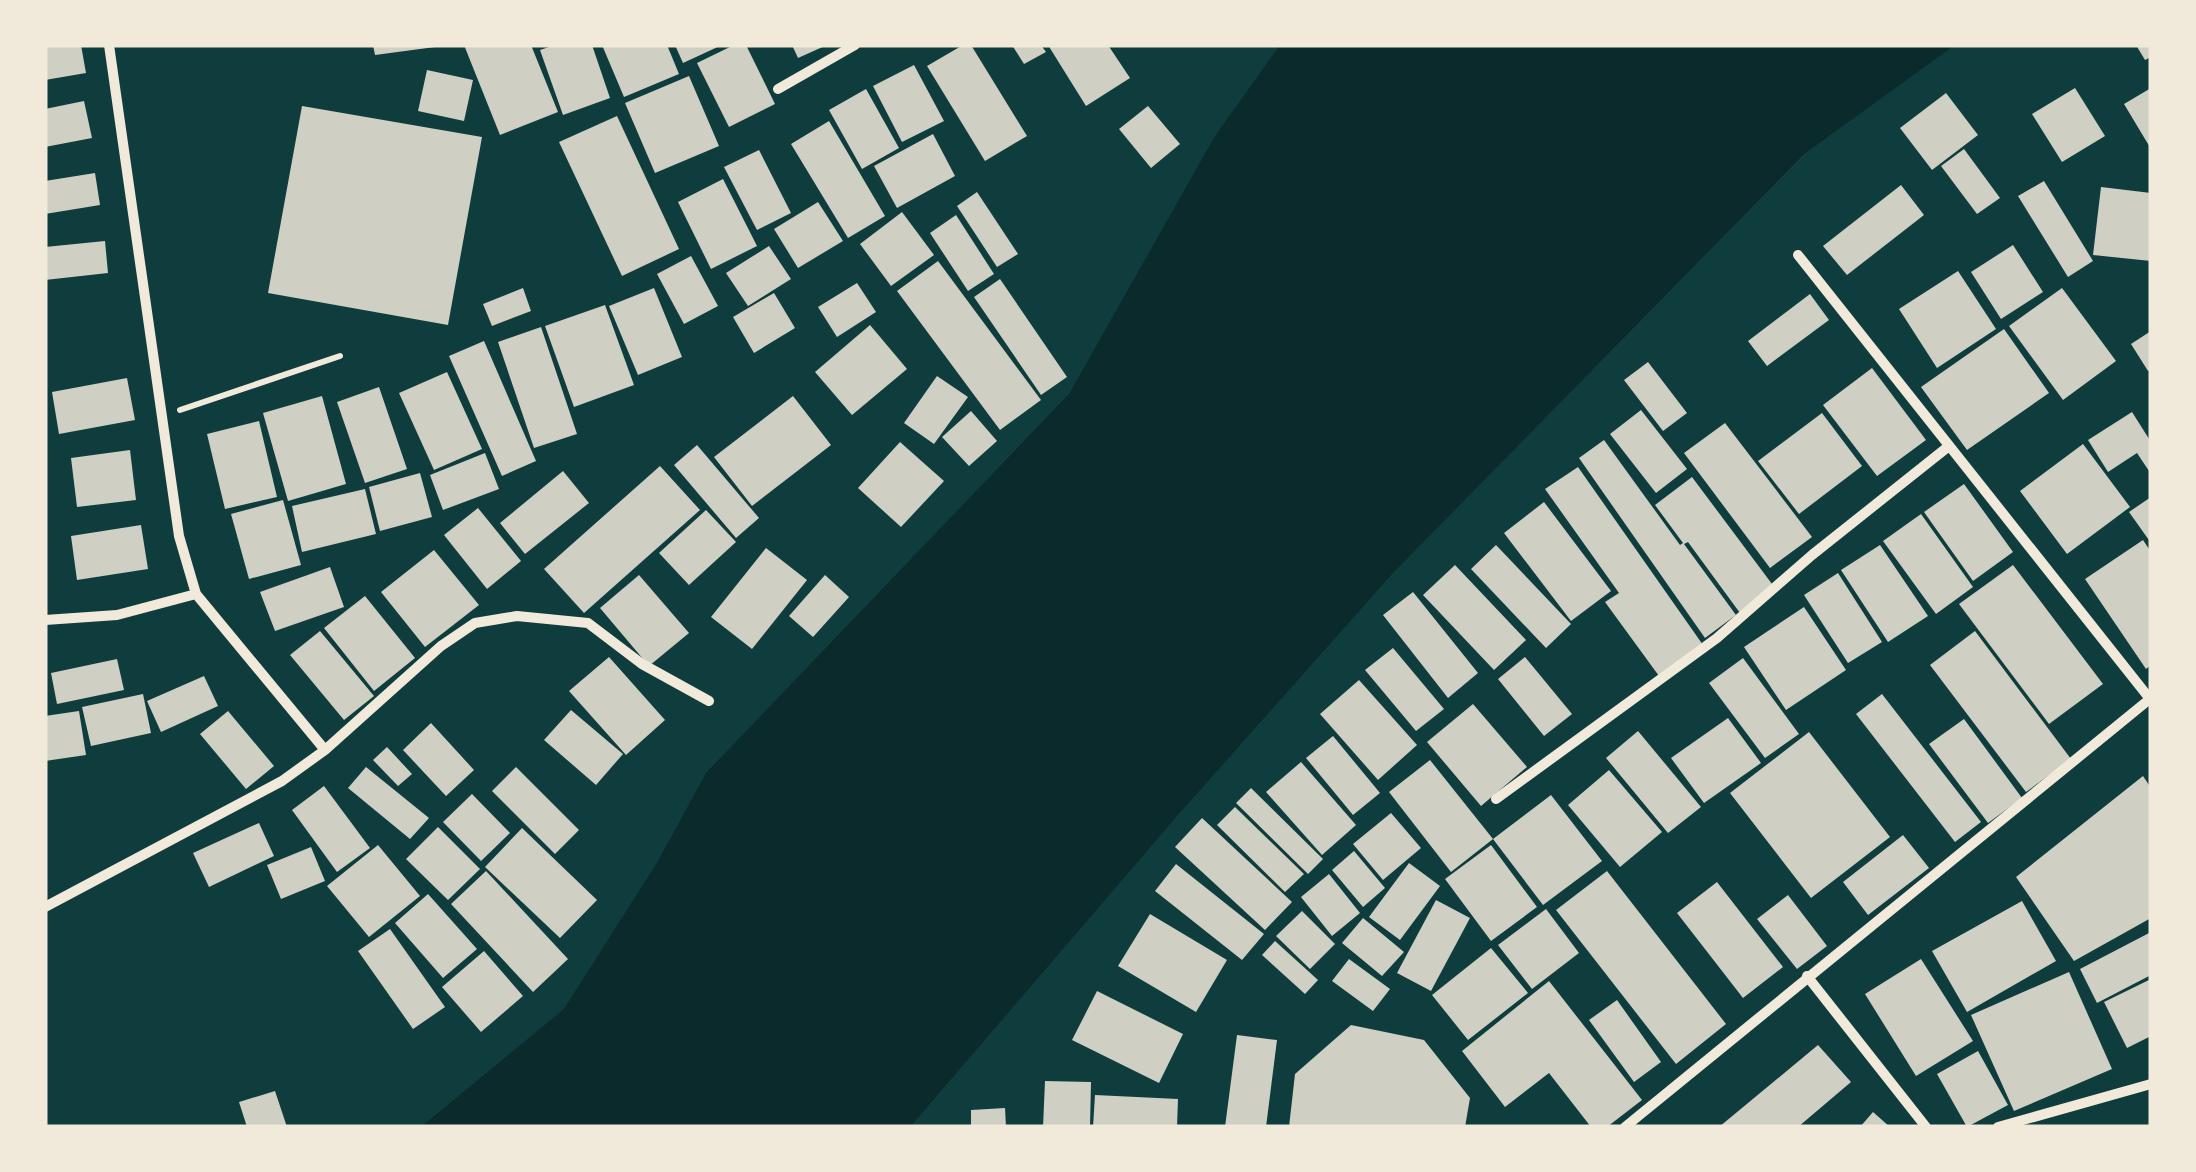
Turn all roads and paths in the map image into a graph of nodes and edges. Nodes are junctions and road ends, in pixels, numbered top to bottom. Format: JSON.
{"nodes":[{"id":1,"x":109,"y":45,"type":"edge"},
{"id":2,"x":855,"y":45,"type":"edge"},
{"id":3,"x":778,"y":89,"type":"dead end"},
{"id":4,"x":1798,"y":255,"type":"dead end"},
{"id":5,"x":340,"y":356,"type":"dead end"},
{"id":6,"x":163,"y":416,"type":"junction"},
{"id":7,"x":1948,"y":446,"type":"junction"},
{"id":8,"x":196,"y":594,"type":"junction"},
{"id":9,"x":45,"y":620,"type":"edge"},
{"id":10,"x":2150,"y":698,"type":"edge"},
{"id":11,"x":709,"y":700,"type":"dead end"},
{"id":12,"x":326,"y":750,"type":"junction"},
{"id":13,"x":1496,"y":799,"type":"dead end"},
{"id":14,"x":45,"y":906,"type":"edge"},
{"id":15,"x":1808,"y":976,"type":"junction"},
{"id":16,"x":2151,"y":1084,"type":"edge"},
{"id":17,"x":1625,"y":1127,"type":"edge"},
{"id":18,"x":1926,"y":1127,"type":"edge"},
{"id":19,"x":1998,"y":1127,"type":"edge"}],
"edges":[{"from":1,"to":6,"type":"street"},
{"from":2,"to":3,"type":"street"},
{"from":4,"to":7,"type":"street"},
{"from":5,"to":6,"type":"path"},
{"from":6,"to":8,"type":"street"},
{"from":7,"to":10,"type":"street"},
{"from":7,"to":13,"type":"street"},
{"from":8,"to":9,"type":"street"},
{"from":8,"to":12,"type":"street"},
{"from":10,"to":15,"type":"street"},
{"from":11,"to":12,"type":"street"},
{"from":12,"to":14,"type":"street"},
{"from":15,"to":17,"type":"street"},
{"from":15,"to":18,"type":"street"},
{"from":16,"to":19,"type":"street"}]}
